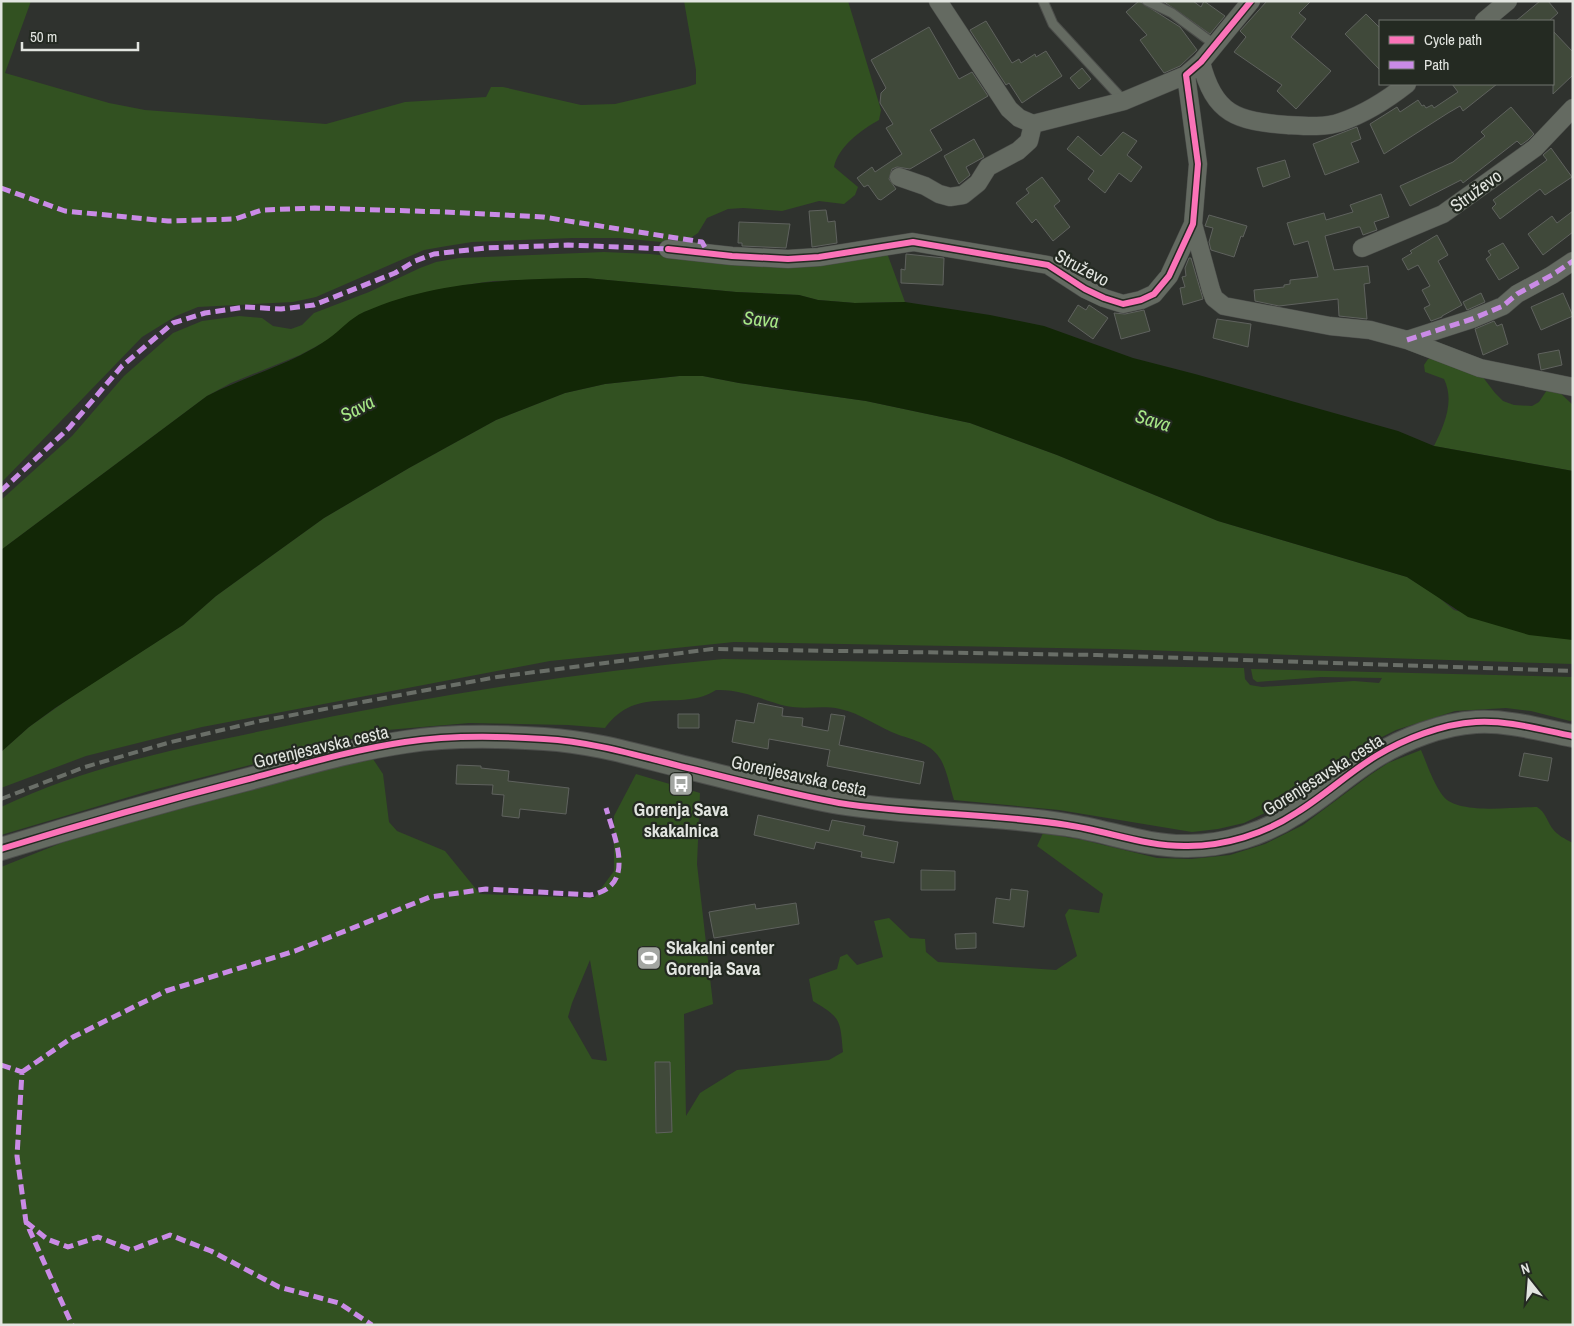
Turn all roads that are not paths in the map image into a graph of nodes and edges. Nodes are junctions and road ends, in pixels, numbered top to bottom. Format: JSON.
{"nodes":[{"id":1,"x":938,"y":1,"type":"edge"},
{"id":2,"x":1043,"y":1,"type":"edge"},
{"id":3,"x":1147,"y":1,"type":"edge"},
{"id":4,"x":1251,"y":1,"type":"edge"},
{"id":5,"x":1508,"y":1,"type":"edge"},
{"id":6,"x":1485,"y":20,"type":"edge"},
{"id":7,"x":1214,"y":44,"type":"junction"},
{"id":8,"x":1201,"y":62,"type":"junction"},
{"id":9,"x":1186,"y":75,"type":"junction"},
{"id":10,"x":1405,"y":85,"type":"edge"},
{"id":11,"x":1124,"y":102,"type":"junction"},
{"id":12,"x":1573,"y":108,"type":"edge"},
{"id":13,"x":1034,"y":124,"type":"junction"},
{"id":14,"x":899,"y":177,"type":"dead end"},
{"id":15,"x":1193,"y":224,"type":"junction"},
{"id":16,"x":1362,"y":248,"type":"dead end"},
{"id":17,"x":668,"y":249,"type":"dead end"},
{"id":18,"x":1573,"y":260,"type":"edge"},
{"id":19,"x":1407,"y":340,"type":"junction"},
{"id":20,"x":1573,"y":387,"type":"edge"},
{"id":21,"x":1573,"y":736,"type":"edge"},
{"id":22,"x":1,"y":849,"type":"edge"}],
"edges":[{"from":1,"to":13,"type":"street"},
{"from":2,"to":11,"type":"lane"},
{"from":3,"to":7,"type":"lane"},
{"from":4,"to":7,"type":"street"},
{"from":5,"to":6,"type":"street"},
{"from":7,"to":8,"type":"street"},
{"from":8,"to":9,"type":"street"},
{"from":8,"to":10,"type":"street"},
{"from":9,"to":11,"type":"street"},
{"from":9,"to":15,"type":"street","name":"Struževo"},
{"from":11,"to":13,"type":"street"},
{"from":12,"to":16,"type":"street","name":"Struževo"},
{"from":13,"to":14,"type":"street"},
{"from":15,"to":17,"type":"street","name":"Struževo"},
{"from":15,"to":19,"type":"street","name":"Struževo"},
{"from":18,"to":19,"type":"street"},
{"from":19,"to":20,"type":"street","name":"Struževo"},
{"from":21,"to":22,"type":"street","name":"Gorenjesavska cesta"}]}
